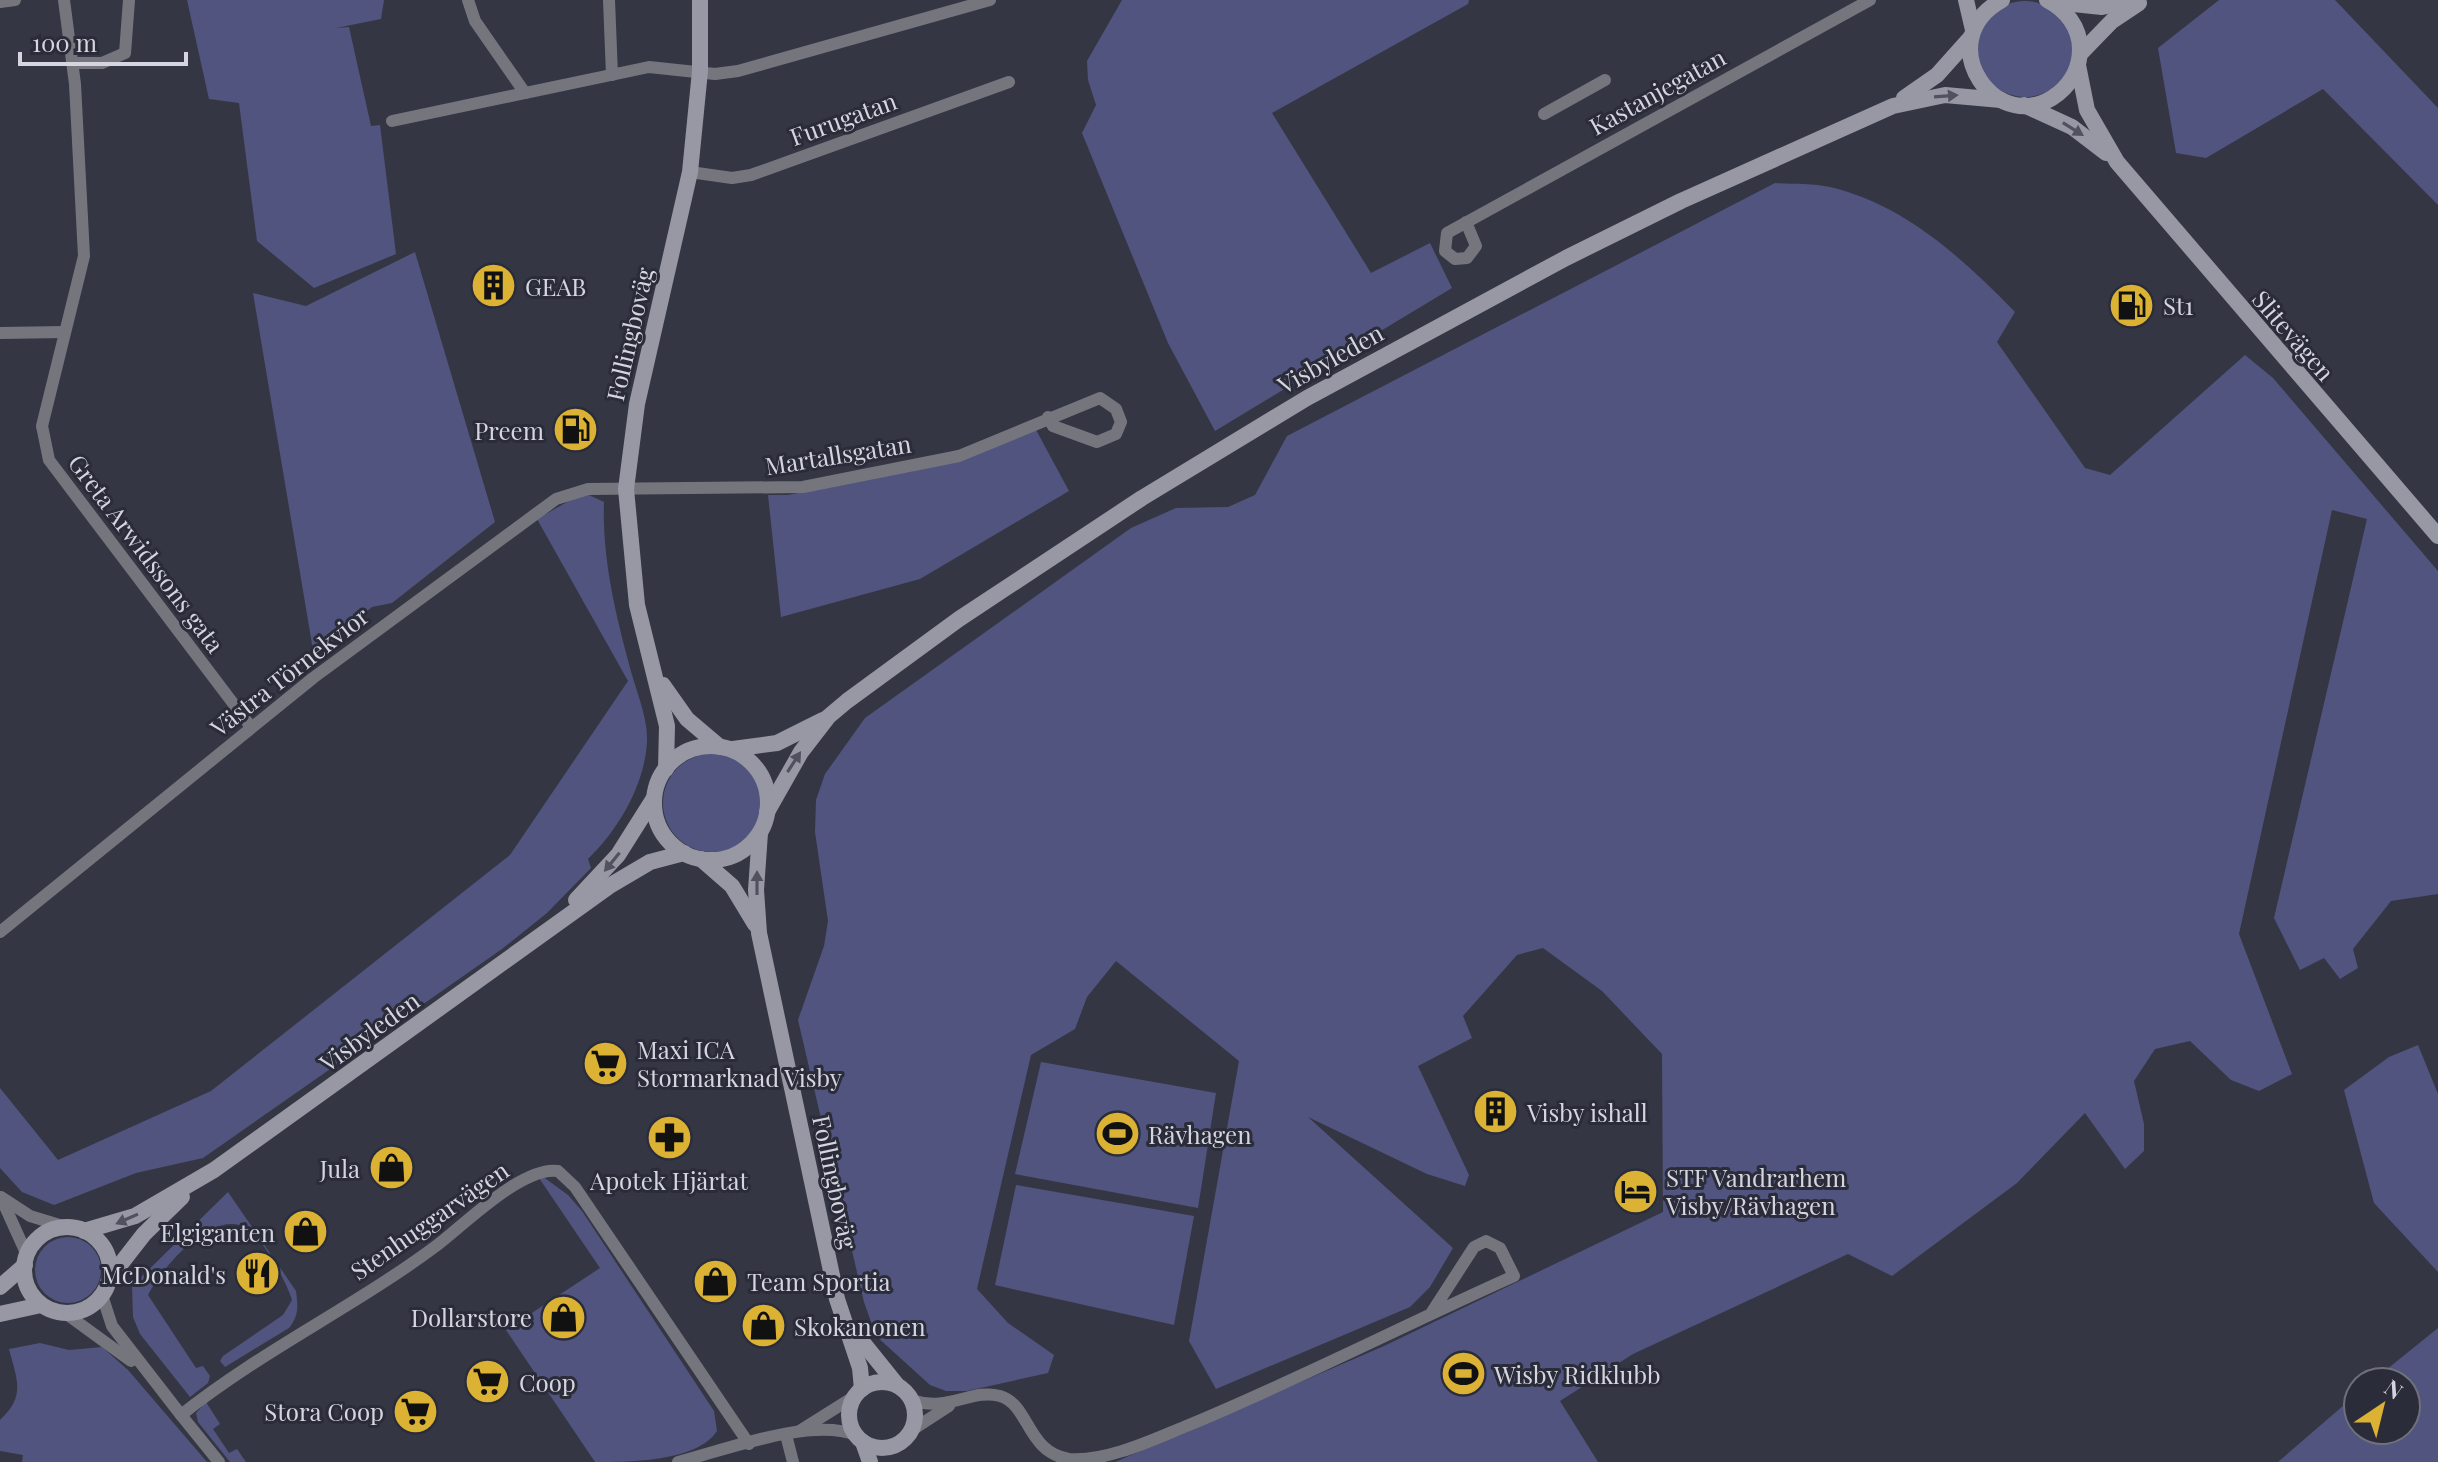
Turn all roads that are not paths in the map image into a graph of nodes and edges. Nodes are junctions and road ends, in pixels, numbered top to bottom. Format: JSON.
{"nodes":[{"id":1,"x":15,"y":0,"type":"edge"},
{"id":2,"x":64,"y":0,"type":"edge"},
{"id":3,"x":129,"y":0,"type":"edge"},
{"id":4,"x":468,"y":0,"type":"edge"},
{"id":5,"x":609,"y":0,"type":"edge"},
{"id":6,"x":700,"y":0,"type":"edge"},
{"id":7,"x":990,"y":0,"type":"edge"},
{"id":8,"x":1870,"y":0,"type":"edge"},
{"id":9,"x":1966,"y":0,"type":"edge"},
{"id":10,"x":2002,"y":0,"type":"edge"},
{"id":11,"x":2048,"y":0,"type":"edge"},
{"id":12,"x":2136,"y":0,"type":"edge"},
{"id":13,"x":2144,"y":0,"type":"edge"},
{"id":14,"x":0,"y":2,"type":"edge"},
{"id":15,"x":1972,"y":34,"type":"junction"},
{"id":16,"x":2079,"y":60,"type":"junction"},
{"id":17,"x":72,"y":63,"type":"junction"},
{"id":18,"x":700,"y":71,"type":"junction"},
{"id":19,"x":612,"y":75,"type":"junction"},
{"id":20,"x":1605,"y":80,"type":"dead end"},
{"id":21,"x":1009,"y":82,"type":"dead end"},
{"id":22,"x":525,"y":93,"type":"junction"},
{"id":23,"x":2001,"y":100,"type":"junction"},
{"id":24,"x":2024,"y":105,"type":"junction"},
{"id":25,"x":1893,"y":106,"type":"junction"},
{"id":26,"x":1544,"y":114,"type":"dead end"},
{"id":27,"x":392,"y":121,"type":"dead end"},
{"id":28,"x":2117,"y":162,"type":"junction"},
{"id":29,"x":690,"y":172,"type":"junction"},
{"id":30,"x":1466,"y":222,"type":"dead end"},
{"id":31,"x":65,"y":332,"type":"junction"},
{"id":32,"x":0,"y":333,"type":"edge"},
{"id":33,"x":1048,"y":417,"type":"junction"},
{"id":34,"x":626,"y":489,"type":"junction"},
{"id":35,"x":2437,"y":532,"type":"edge"},
{"id":36,"x":657,"y":677,"type":"junction"},
{"id":37,"x":828,"y":717,"type":"junction"},
{"id":38,"x":251,"y":727,"type":"junction"},
{"id":39,"x":725,"y":748,"type":"junction"},
{"id":40,"x":666,"y":769,"type":"junction"},
{"id":41,"x":655,"y":796,"type":"junction"},
{"id":42,"x":767,"y":812,"type":"junction"},
{"id":43,"x":760,"y":833,"type":"junction"},
{"id":44,"x":684,"y":853,"type":"junction"},
{"id":45,"x":701,"y":859,"type":"junction"},
{"id":46,"x":550,"y":926,"type":"junction"},
{"id":47,"x":0,"y":932,"type":"edge"},
{"id":48,"x":759,"y":933,"type":"junction"},
{"id":49,"x":214,"y":1170,"type":"junction"},
{"id":50,"x":0,"y":1196,"type":"edge"},
{"id":51,"x":66,"y":1227,"type":"junction"},
{"id":52,"x":84,"y":1231,"type":"junction"},
{"id":53,"x":26,"y":1260,"type":"junction"},
{"id":54,"x":109,"y":1279,"type":"junction"},
{"id":55,"x":0,"y":1287,"type":"edge"},
{"id":56,"x":102,"y":1295,"type":"junction"},
{"id":57,"x":837,"y":1299,"type":"junction"},
{"id":58,"x":41,"y":1305,"type":"junction"},
{"id":59,"x":1432,"y":1312,"type":"junction"},
{"id":60,"x":65,"y":1313,"type":"junction"},
{"id":61,"x":0,"y":1314,"type":"edge"},
{"id":62,"x":142,"y":1370,"type":"junction"},
{"id":63,"x":897,"y":1385,"type":"junction"},
{"id":64,"x":858,"y":1392,"type":"junction"},
{"id":65,"x":911,"y":1400,"type":"junction"},
{"id":66,"x":952,"y":1404,"type":"junction"},
{"id":67,"x":181,"y":1415,"type":"junction"},
{"id":68,"x":792,"y":1434,"type":"junction"},
{"id":69,"x":907,"y":1436,"type":"junction"},
{"id":70,"x":859,"y":1439,"type":"junction"},
{"id":71,"x":749,"y":1444,"type":"junction"},
{"id":72,"x":219,"y":1462,"type":"edge"},
{"id":73,"x":678,"y":1462,"type":"edge"},
{"id":74,"x":793,"y":1462,"type":"edge"},
{"id":75,"x":870,"y":1462,"type":"edge"},
{"id":76,"x":896,"y":1462,"type":"edge"}],
"edges":[{"from":1,"to":14,"type":"street"},
{"from":2,"to":17,"type":"street","name":"Greta Arwidssons gata"},
{"from":3,"to":17,"type":"street"},
{"from":4,"to":22,"type":"street"},
{"from":5,"to":19,"type":"street"},
{"from":6,"to":18,"type":"main road","name":"Follingboväg"},
{"from":7,"to":18,"type":"street"},
{"from":8,"to":30,"type":"street","name":"Kastanjegatan"},
{"from":9,"to":15,"type":"main road"},
{"from":10,"to":15,"type":"main road","name":"Visbyleden"},
{"from":11,"to":12,"type":"main road"},
{"from":11,"to":16,"type":"main road","name":"Slitevägen"},
{"from":13,"to":16,"type":"main road"},
{"from":15,"to":23,"type":"main road"},
{"from":15,"to":25,"type":"main road","name":"Visbyleden"},
{"from":16,"to":24,"type":"main road"},
{"from":16,"to":28,"type":"main road","name":"Slitevägen"},
{"from":17,"to":31,"type":"street","name":"Greta Arwidssons gata"},
{"from":18,"to":19,"type":"street"},
{"from":18,"to":29,"type":"main road","name":"Follingboväg"},
{"from":19,"to":22,"type":"street"},
{"from":20,"to":26,"type":"street"},
{"from":21,"to":29,"type":"street","name":"Furugatan"},
{"from":22,"to":27,"type":"street"},
{"from":23,"to":24,"type":"main road","name":"Visbyleden"},
{"from":25,"to":23,"type":"main road","name":"Visbyleden","one_way":true},
{"from":24,"to":28,"type":"main road","name":"Slitevägen","one_way":true},
{"from":25,"to":37,"type":"main road","name":"Visbyleden"},
{"from":28,"to":35,"type":"main road","name":"Slitevägen"},
{"from":29,"to":34,"type":"main road","name":"Follingboväg"},
{"from":31,"to":32,"type":"street"},
{"from":31,"to":38,"type":"street","name":"Greta Arwidssons gata"},
{"from":33,"to":33,"type":"street","name":"Martallsgatan"},
{"from":33,"to":34,"type":"street","name":"Martallsgatan"},
{"from":34,"to":36,"type":"main road","name":"Follingboväg"},
{"from":34,"to":38,"type":"street","name":"Västra Törnekvior"},
{"from":36,"to":39,"type":"main road","name":"Follingboväg"},
{"from":36,"to":40,"type":"main road","name":"Follingboväg"},
{"from":37,"to":39,"type":"main road","name":"Visbyleden"},
{"from":42,"to":37,"type":"main road","name":"Visbyleden","one_way":true},
{"from":38,"to":47,"type":"street","name":"Västra Törnekvior"},
{"from":39,"to":40,"type":"main road"},
{"from":39,"to":42,"type":"main road"},
{"from":40,"to":41,"type":"main road"},
{"from":41,"to":44,"type":"main road"},
{"from":41,"to":46,"type":"main road","name":"Visbyleden","one_way":true},
{"from":42,"to":43,"type":"main road"},
{"from":43,"to":45,"type":"main road"},
{"from":48,"to":43,"type":"main road","name":"Follingboväg","one_way":true},
{"from":44,"to":45,"type":"main road"},
{"from":44,"to":46,"type":"main road","name":"Visbyleden"},
{"from":45,"to":48,"type":"main road","name":"Follingboväg"},
{"from":46,"to":49,"type":"main road","name":"Visbyleden"},
{"from":48,"to":57,"type":"main road","name":"Follingboväg"},
{"from":49,"to":52,"type":"main road","name":"Visbyleden","one_way":true},
{"from":49,"to":54,"type":"main road","name":"Visbyleden"},
{"from":50,"to":51,"type":"street"},
{"from":50,"to":53,"type":"street"},
{"from":51,"to":52,"type":"main road"},
{"from":51,"to":53,"type":"main road"},
{"from":52,"to":54,"type":"main road"},
{"from":53,"to":55,"type":"main road"},
{"from":53,"to":58,"type":"main road"},
{"from":54,"to":56,"type":"main road"},
{"from":56,"to":60,"type":"main road"},
{"from":56,"to":62,"type":"street"},
{"from":57,"to":63,"type":"main road","name":"Follingboväg"},
{"from":57,"to":64,"type":"main road","name":"Follingboväg"},
{"from":58,"to":60,"type":"main road"},
{"from":58,"to":61,"type":"main road"},
{"from":59,"to":59,"type":"street"},
{"from":59,"to":66,"type":"street"},
{"from":60,"to":62,"type":"street"},
{"from":62,"to":67,"type":"street"},
{"from":63,"to":64,"type":"main road"},
{"from":63,"to":65,"type":"main road"},
{"from":64,"to":68,"type":"street"},
{"from":64,"to":70,"type":"main road"},
{"from":65,"to":66,"type":"street"},
{"from":65,"to":69,"type":"main road"},
{"from":66,"to":69,"type":"street"},
{"from":67,"to":71,"type":"street","name":"Stenhuggarvägen"},
{"from":67,"to":72,"type":"street"},
{"from":68,"to":70,"type":"street"},
{"from":68,"to":71,"type":"street"},
{"from":68,"to":74,"type":"street"},
{"from":69,"to":70,"type":"main road"},
{"from":69,"to":76,"type":"main road"},
{"from":70,"to":75,"type":"main road"},
{"from":71,"to":73,"type":"street"}]}
